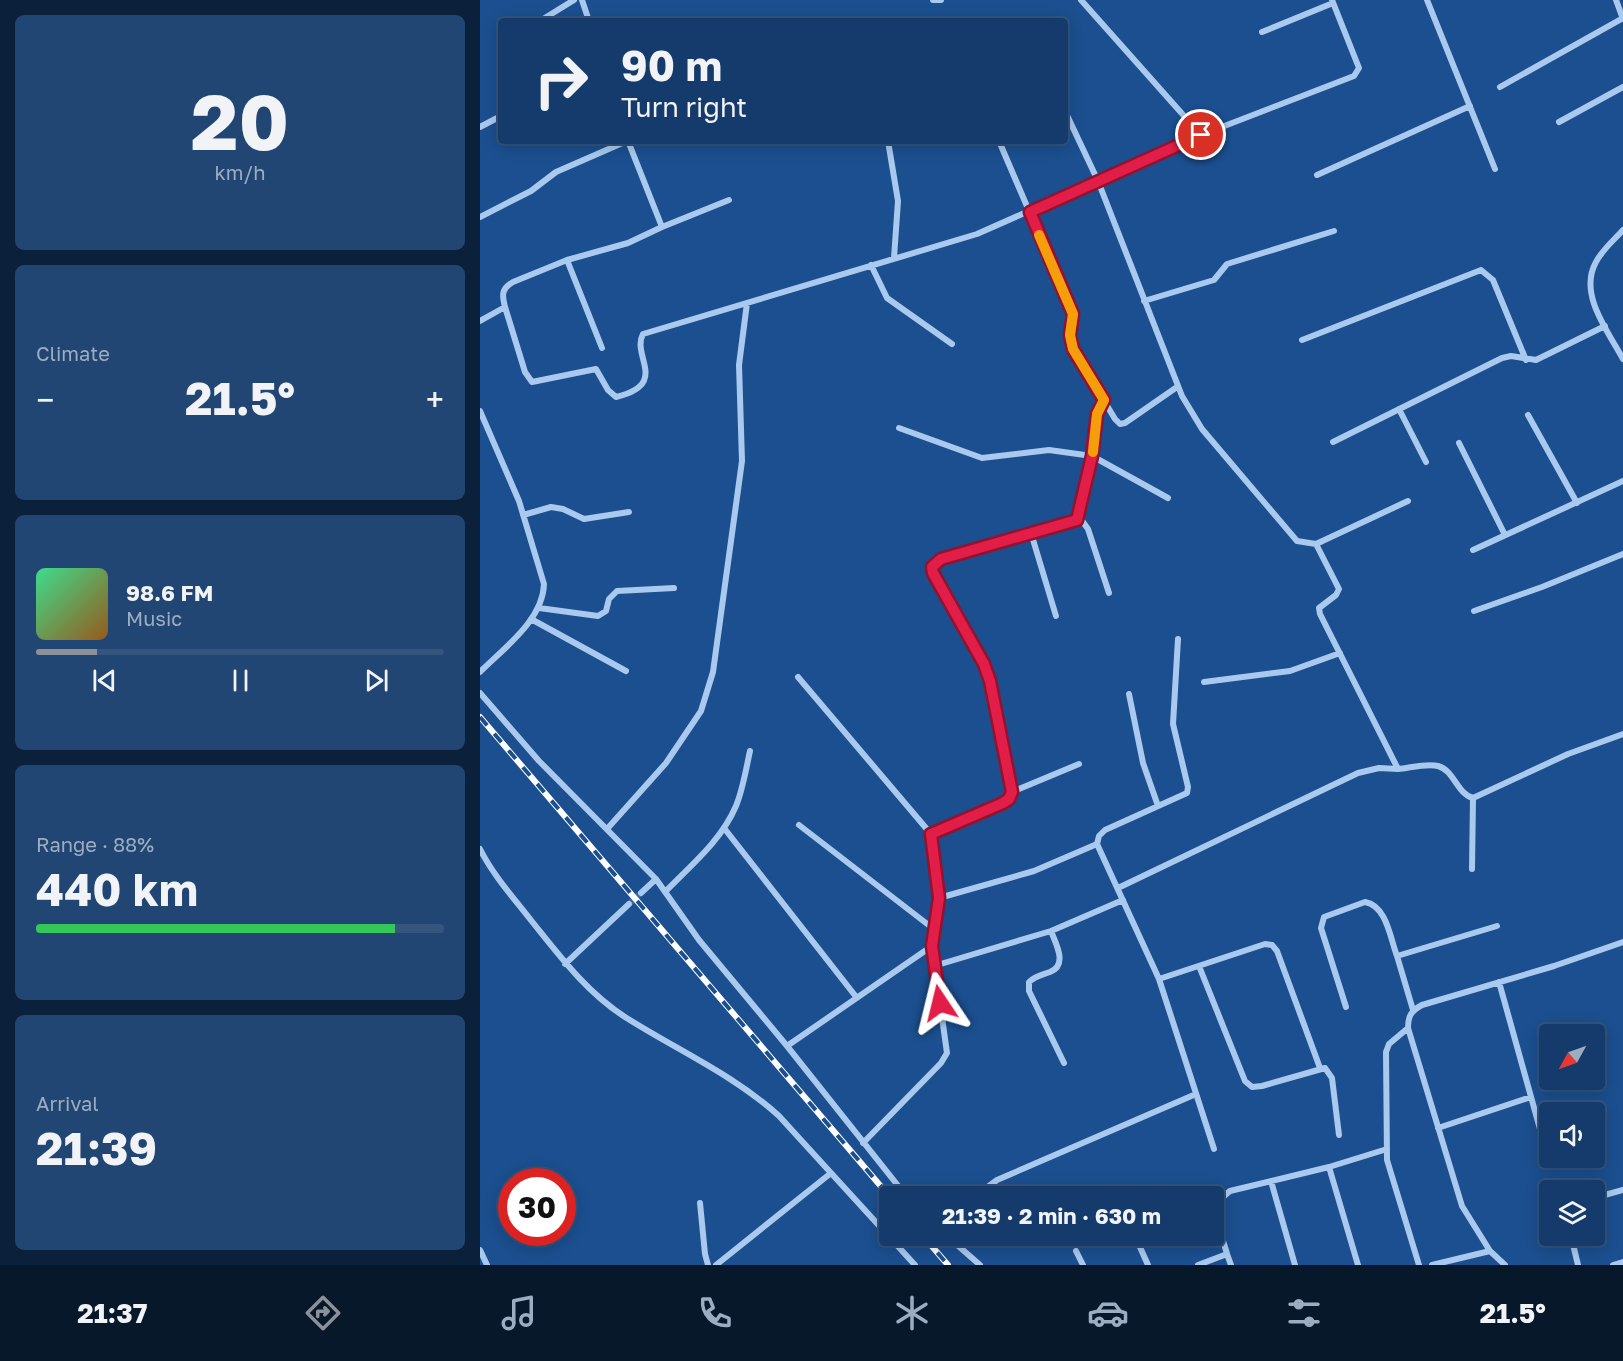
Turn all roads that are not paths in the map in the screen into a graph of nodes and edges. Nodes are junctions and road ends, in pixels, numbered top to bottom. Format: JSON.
{"nodes":[{"id":1,"x":574,"y":0,"type":"edge"},
{"id":2,"x":582,"y":0,"type":"edge"},
{"id":3,"x":933,"y":0,"type":"edge"},
{"id":4,"x":941,"y":0,"type":"edge"},
{"id":5,"x":1081,"y":0,"type":"edge"},
{"id":6,"x":1427,"y":0,"type":"edge"},
{"id":7,"x":1616,"y":0,"type":"edge"},
{"id":8,"x":1333,"y":2,"type":"edge"},
{"id":9,"x":545,"y":18,"type":"edge"},
{"id":10,"x":588,"y":18,"type":"edge"},
{"id":11,"x":1623,"y":18,"type":"edge"},
{"id":12,"x":1262,"y":32,"type":"dead end"},
{"id":13,"x":1500,"y":87,"type":"dead end"},
{"id":14,"x":1623,"y":87,"type":"edge"},
{"id":15,"x":1470,"y":106,"type":"junction"},
{"id":16,"x":1068,"y":117,"type":"edge"},
{"id":17,"x":498,"y":118,"type":"edge"},
{"id":18,"x":1559,"y":122,"type":"dead end"},
{"id":19,"x":480,"y":127,"type":"edge"},
{"id":20,"x":1201,"y":135,"type":"junction"},
{"id":21,"x":621,"y":144,"type":"edge"},
{"id":22,"x":629,"y":144,"type":"edge"},
{"id":23,"x":888,"y":144,"type":"edge"},
{"id":24,"x":1000,"y":144,"type":"edge"},
{"id":25,"x":1494,"y":169,"type":"dead end"},
{"id":26,"x":1317,"y":175,"type":"dead end"},
{"id":27,"x":1098,"y":181,"type":"junction"},
{"id":28,"x":729,"y":200,"type":"dead end"},
{"id":29,"x":1030,"y":212,"type":"junction"},
{"id":30,"x":480,"y":217,"type":"edge"},
{"id":31,"x":662,"y":227,"type":"junction"},
{"id":32,"x":1623,"y":230,"type":"edge"},
{"id":33,"x":1334,"y":231,"type":"dead end"},
{"id":34,"x":894,"y":258,"type":"junction"},
{"id":35,"x":567,"y":260,"type":"junction"},
{"id":36,"x":871,"y":265,"type":"junction"},
{"id":37,"x":1144,"y":301,"type":"junction"},
{"id":38,"x":747,"y":303,"type":"junction"},
{"id":39,"x":505,"y":308,"type":"junction"},
{"id":40,"x":480,"y":321,"type":"edge"},
{"id":41,"x":1605,"y":326,"type":"junction"},
{"id":42,"x":1302,"y":340,"type":"dead end"},
{"id":43,"x":952,"y":344,"type":"dead end"},
{"id":44,"x":602,"y":348,"type":"dead end"},
{"id":45,"x":1623,"y":359,"type":"edge"},
{"id":46,"x":1526,"y":360,"type":"junction"},
{"id":47,"x":1178,"y":387,"type":"junction"},
{"id":48,"x":1104,"y":400,"type":"junction"},
{"id":49,"x":1399,"y":409,"type":"junction"},
{"id":50,"x":480,"y":411,"type":"edge"},
{"id":51,"x":1528,"y":415,"type":"dead end"},
{"id":52,"x":899,"y":428,"type":"dead end"},
{"id":53,"x":1333,"y":442,"type":"dead end"},
{"id":54,"x":1458,"y":443,"type":"dead end"},
{"id":55,"x":1092,"y":456,"type":"junction"},
{"id":56,"x":1426,"y":462,"type":"dead end"},
{"id":57,"x":1623,"y":481,"type":"edge"},
{"id":58,"x":1168,"y":498,"type":"dead end"},
{"id":59,"x":1408,"y":501,"type":"dead end"},
{"id":60,"x":1577,"y":503,"type":"junction"},
{"id":61,"x":628,"y":512,"type":"dead end"},
{"id":62,"x":523,"y":515,"type":"junction"},
{"id":63,"x":1077,"y":520,"type":"junction"},
{"id":64,"x":1031,"y":533,"type":"junction"},
{"id":65,"x":1505,"y":536,"type":"junction"},
{"id":66,"x":1316,"y":544,"type":"junction"},
{"id":67,"x":1473,"y":550,"type":"dead end"},
{"id":68,"x":1623,"y":554,"type":"edge"},
{"id":69,"x":674,"y":588,"type":"dead end"},
{"id":70,"x":1109,"y":593,"type":"dead end"},
{"id":71,"x":539,"y":608,"type":"junction"},
{"id":72,"x":1473,"y":611,"type":"dead end"},
{"id":73,"x":1056,"y":616,"type":"dead end"},
{"id":74,"x":531,"y":619,"type":"junction"},
{"id":75,"x":1178,"y":639,"type":"dead end"},
{"id":76,"x":1340,"y":653,"type":"junction"},
{"id":77,"x":626,"y":671,"type":"dead end"},
{"id":78,"x":480,"y":672,"type":"edge"},
{"id":79,"x":798,"y":677,"type":"dead end"},
{"id":80,"x":1204,"y":682,"type":"dead end"},
{"id":81,"x":480,"y":693,"type":"edge"},
{"id":82,"x":1129,"y":694,"type":"dead end"},
{"id":83,"x":1623,"y":734,"type":"edge"},
{"id":84,"x":750,"y":751,"type":"dead end"},
{"id":85,"x":1079,"y":764,"type":"dead end"},
{"id":86,"x":1398,"y":769,"type":"junction"},
{"id":87,"x":1012,"y":792,"type":"junction"},
{"id":88,"x":1473,"y":798,"type":"junction"},
{"id":89,"x":1158,"y":806,"type":"junction"},
{"id":90,"x":799,"y":825,"type":"dead end"},
{"id":91,"x":724,"y":828,"type":"junction"},
{"id":92,"x":607,"y":829,"type":"junction"},
{"id":93,"x":931,"y":834,"type":"junction"},
{"id":94,"x":1097,"y":844,"type":"junction"},
{"id":95,"x":480,"y":849,"type":"edge"},
{"id":96,"x":1472,"y":869,"type":"dead end"},
{"id":97,"x":656,"y":879,"type":"junction"},
{"id":98,"x":1118,"y":888,"type":"junction"},
{"id":99,"x":665,"y":892,"type":"junction"},
{"id":100,"x":641,"y":893,"type":"tunnel mouth"},
{"id":101,"x":939,"y":898,"type":"junction"},
{"id":102,"x":1123,"y":900,"type":"junction"},
{"id":103,"x":629,"y":904,"type":"tunnel mouth"},
{"id":104,"x":1497,"y":926,"type":"dead end"},
{"id":105,"x":935,"y":930,"type":"junction"},
{"id":106,"x":1051,"y":931,"type":"junction"},
{"id":107,"x":1623,"y":942,"type":"edge"},
{"id":108,"x":932,"y":946,"type":"junction"},
{"id":109,"x":1397,"y":956,"type":"junction"},
{"id":110,"x":566,"y":964,"type":"junction"},
{"id":111,"x":934,"y":966,"type":"junction"},
{"id":112,"x":1199,"y":966,"type":"junction"},
{"id":113,"x":1159,"y":979,"type":"junction"},
{"id":114,"x":1499,"y":982,"type":"junction"},
{"id":115,"x":857,"y":998,"type":"junction"},
{"id":116,"x":1346,"y":1007,"type":"dead end"},
{"id":117,"x":1413,"y":1010,"type":"junction"},
{"id":118,"x":1408,"y":1028,"type":"junction"},
{"id":119,"x":787,"y":1046,"type":"junction"},
{"id":120,"x":1064,"y":1063,"type":"dead end"},
{"id":121,"x":1320,"y":1068,"type":"junction"},
{"id":122,"x":1196,"y":1094,"type":"junction"},
{"id":123,"x":1531,"y":1096,"type":"junction"},
{"id":124,"x":1539,"y":1125,"type":"edge"},
{"id":125,"x":1438,"y":1128,"type":"junction"},
{"id":126,"x":1339,"y":1135,"type":"dead end"},
{"id":127,"x":863,"y":1143,"type":"junction"},
{"id":128,"x":1214,"y":1149,"type":"dead end"},
{"id":129,"x":1387,"y":1149,"type":"junction"},
{"id":130,"x":1329,"y":1167,"type":"junction"},
{"id":131,"x":831,"y":1173,"type":"junction"},
{"id":132,"x":1271,"y":1181,"type":"junction"},
{"id":133,"x":898,"y":1186,"type":"edge"},
{"id":134,"x":989,"y":1186,"type":"edge"},
{"id":135,"x":1623,"y":1190,"type":"edge"},
{"id":136,"x":1605,"y":1195,"type":"edge"},
{"id":137,"x":700,"y":1203,"type":"dead end"},
{"id":138,"x":958,"y":1246,"type":"edge"},
{"id":139,"x":1139,"y":1246,"type":"edge"},
{"id":140,"x":1573,"y":1246,"type":"edge"},
{"id":141,"x":480,"y":1250,"type":"edge"},
{"id":142,"x":1076,"y":1251,"type":"dead end"},
{"id":143,"x":1490,"y":1251,"type":"junction"},
{"id":144,"x":1227,"y":1254,"type":"junction"},
{"id":145,"x":1623,"y":1262,"type":"edge"},
{"id":146,"x":487,"y":1265,"type":"edge"},
{"id":147,"x":708,"y":1265,"type":"edge"},
{"id":148,"x":716,"y":1265,"type":"edge"},
{"id":149,"x":915,"y":1265,"type":"edge"},
{"id":150,"x":980,"y":1265,"type":"edge"},
{"id":151,"x":1083,"y":1265,"type":"edge"},
{"id":152,"x":1148,"y":1265,"type":"edge"},
{"id":153,"x":1198,"y":1265,"type":"edge"},
{"id":154,"x":1231,"y":1265,"type":"edge"},
{"id":155,"x":1295,"y":1265,"type":"edge"},
{"id":156,"x":1358,"y":1265,"type":"edge"},
{"id":157,"x":1419,"y":1265,"type":"edge"},
{"id":158,"x":1432,"y":1265,"type":"edge"},
{"id":159,"x":1505,"y":1265,"type":"edge"},
{"id":160,"x":1578,"y":1265,"type":"edge"},
{"id":161,"x":1613,"y":1265,"type":"edge"}],
"edges":[{"from":1,"to":9,"type":"street"},
{"from":2,"to":10,"type":"street"},
{"from":3,"to":4,"type":"street"},
{"from":5,"to":20,"type":"street"},
{"from":6,"to":15,"type":"street"},
{"from":7,"to":11,"type":"street"},
{"from":8,"to":12,"type":"street"},
{"from":8,"to":20,"type":"street"},
{"from":11,"to":13,"type":"street"},
{"from":14,"to":18,"type":"street"},
{"from":15,"to":25,"type":"street"},
{"from":15,"to":26,"type":"street"},
{"from":16,"to":27,"type":"street"},
{"from":17,"to":19,"type":"street"},
{"from":20,"to":27,"type":"street"},
{"from":21,"to":30,"type":"street"},
{"from":22,"to":31,"type":"street"},
{"from":23,"to":34,"type":"street"},
{"from":24,"to":29,"type":"street"},
{"from":27,"to":29,"type":"street"},
{"from":27,"to":37,"type":"street"},
{"from":28,"to":31,"type":"street"},
{"from":29,"to":34,"type":"street"},
{"from":29,"to":48,"type":"street"},
{"from":31,"to":35,"type":"street"},
{"from":32,"to":41,"type":"street"},
{"from":33,"to":37,"type":"street"},
{"from":34,"to":36,"type":"street"},
{"from":35,"to":39,"type":"street"},
{"from":35,"to":44,"type":"street"},
{"from":36,"to":38,"type":"street"},
{"from":36,"to":43,"type":"street"},
{"from":37,"to":47,"type":"street"},
{"from":38,"to":39,"type":"street"},
{"from":38,"to":92,"type":"street"},
{"from":39,"to":40,"type":"street"},
{"from":41,"to":45,"type":"street"},
{"from":41,"to":46,"type":"street"},
{"from":42,"to":46,"type":"street"},
{"from":46,"to":49,"type":"street"},
{"from":47,"to":48,"type":"street"},
{"from":47,"to":66,"type":"street"},
{"from":48,"to":55,"type":"street"},
{"from":49,"to":53,"type":"street"},
{"from":49,"to":56,"type":"street"},
{"from":50,"to":62,"type":"street"},
{"from":51,"to":60,"type":"street"},
{"from":52,"to":55,"type":"street"},
{"from":54,"to":65,"type":"street"},
{"from":55,"to":58,"type":"street"},
{"from":55,"to":63,"type":"street"},
{"from":57,"to":60,"type":"street"},
{"from":59,"to":66,"type":"street"},
{"from":60,"to":65,"type":"street"},
{"from":61,"to":62,"type":"street"},
{"from":62,"to":71,"type":"street"},
{"from":63,"to":64,"type":"street"},
{"from":63,"to":70,"type":"street"},
{"from":64,"to":73,"type":"street"},
{"from":64,"to":87,"type":"street"},
{"from":65,"to":67,"type":"street"},
{"from":66,"to":76,"type":"street"},
{"from":68,"to":72,"type":"street"},
{"from":69,"to":71,"type":"street"},
{"from":71,"to":74,"type":"street"},
{"from":74,"to":77,"type":"street"},
{"from":74,"to":78,"type":"street"},
{"from":75,"to":89,"type":"street"},
{"from":76,"to":80,"type":"street"},
{"from":76,"to":86,"type":"street"},
{"from":79,"to":93,"type":"street"},
{"from":81,"to":92,"type":"street"},
{"from":82,"to":89,"type":"street"},
{"from":83,"to":88,"type":"street"},
{"from":84,"to":91,"type":"street"},
{"from":85,"to":87,"type":"street"},
{"from":86,"to":88,"type":"street"},
{"from":86,"to":98,"type":"street"},
{"from":87,"to":93,"type":"street"},
{"from":88,"to":96,"type":"street"},
{"from":89,"to":94,"type":"street"},
{"from":90,"to":105,"type":"street"},
{"from":91,"to":99,"type":"street"},
{"from":91,"to":115,"type":"street"},
{"from":92,"to":97,"type":"street"},
{"from":93,"to":101,"type":"street"},
{"from":94,"to":98,"type":"street"},
{"from":94,"to":101,"type":"street"},
{"from":95,"to":110,"type":"street"},
{"from":97,"to":99,"type":"street"},
{"from":97,"to":100,"type":"street"},
{"from":98,"to":102,"type":"street"},
{"from":99,"to":119,"type":"street"},
{"from":101,"to":105,"type":"street"},
{"from":102,"to":106,"type":"street"},
{"from":102,"to":113,"type":"street"},
{"from":103,"to":110,"type":"street"},
{"from":104,"to":109,"type":"street"},
{"from":105,"to":108,"type":"street"},
{"from":106,"to":111,"type":"street"},
{"from":106,"to":120,"type":"street"},
{"from":107,"to":114,"type":"street"},
{"from":108,"to":111,"type":"street"},
{"from":108,"to":115,"type":"street"},
{"from":109,"to":116,"type":"street"},
{"from":109,"to":117,"type":"street"},
{"from":110,"to":131,"type":"street"},
{"from":111,"to":127,"type":"street"},
{"from":112,"to":113,"type":"street"},
{"from":112,"to":121,"type":"street"},
{"from":112,"to":121,"type":"street"},
{"from":113,"to":122,"type":"street"},
{"from":114,"to":117,"type":"street"},
{"from":114,"to":123,"type":"street"},
{"from":115,"to":119,"type":"street"},
{"from":117,"to":118,"type":"street"},
{"from":118,"to":125,"type":"street"},
{"from":118,"to":129,"type":"street"},
{"from":119,"to":127,"type":"street"},
{"from":121,"to":126,"type":"street"},
{"from":122,"to":128,"type":"street"},
{"from":122,"to":134,"type":"street"},
{"from":123,"to":124,"type":"street"},
{"from":123,"to":125,"type":"street"},
{"from":125,"to":143,"type":"street"},
{"from":127,"to":133,"type":"street"},
{"from":129,"to":130,"type":"street"},
{"from":129,"to":157,"type":"street"},
{"from":130,"to":132,"type":"street"},
{"from":130,"to":156,"type":"street"},
{"from":131,"to":148,"type":"street"},
{"from":131,"to":149,"type":"street"},
{"from":132,"to":144,"type":"street"},
{"from":132,"to":155,"type":"street"},
{"from":135,"to":136,"type":"street"},
{"from":137,"to":147,"type":"street"},
{"from":138,"to":150,"type":"street"},
{"from":139,"to":152,"type":"street"},
{"from":140,"to":160,"type":"street"},
{"from":141,"to":146,"type":"street"},
{"from":142,"to":151,"type":"street"},
{"from":143,"to":158,"type":"street"},
{"from":143,"to":159,"type":"street"},
{"from":144,"to":153,"type":"street"},
{"from":144,"to":154,"type":"street"},
{"from":145,"to":161,"type":"street"}]}
